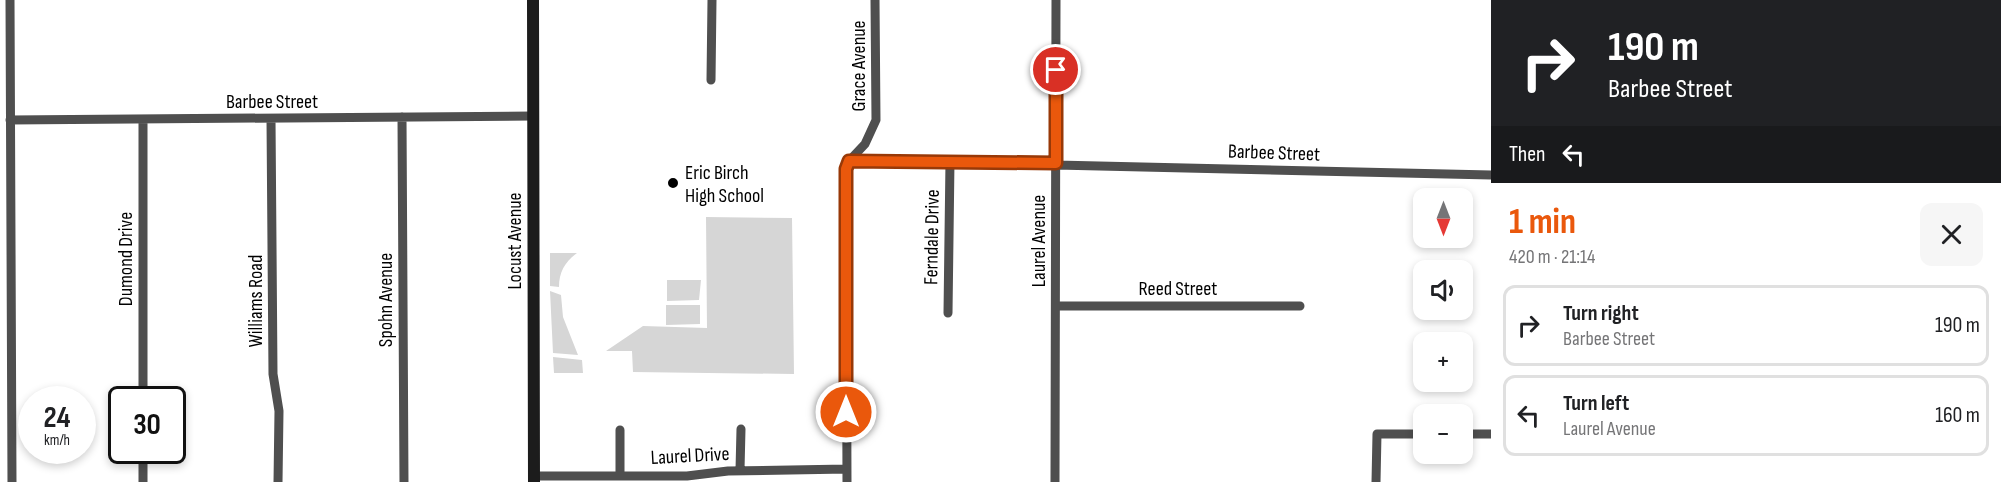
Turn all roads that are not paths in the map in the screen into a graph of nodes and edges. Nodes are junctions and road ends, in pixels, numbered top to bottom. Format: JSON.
{"nodes":[{"id":1,"x":10,"y":0,"type":"edge"},
{"id":2,"x":533,"y":0,"type":"edge"},
{"id":3,"x":711,"y":0,"type":"edge"},
{"id":4,"x":875,"y":0,"type":"edge"},
{"id":5,"x":1056,"y":0,"type":"edge"},
{"id":6,"x":5,"y":64,"type":"edge"},
{"id":7,"x":711,"y":80,"type":"dead end"},
{"id":8,"x":5,"y":105,"type":"edge"},
{"id":9,"x":533,"y":116,"type":"junction"},
{"id":10,"x":402,"y":117,"type":"junction"},
{"id":11,"x":143,"y":119,"type":"junction"},
{"id":12,"x":272,"y":119,"type":"junction"},
{"id":13,"x":10,"y":120,"type":"junction"},
{"id":14,"x":849,"y":161,"type":"junction"},
{"id":15,"x":950,"y":161,"type":"junction"},
{"id":16,"x":1056,"y":164,"type":"junction"},
{"id":17,"x":0,"y":172,"type":"edge"},
{"id":18,"x":11,"y":172,"type":"junction"},
{"id":19,"x":1491,"y":175,"type":"edge"},
{"id":20,"x":1056,"y":306,"type":"junction"},
{"id":21,"x":1300,"y":306,"type":"dead end"},
{"id":22,"x":948,"y":313,"type":"dead end"},
{"id":23,"x":143,"y":386,"type":"edge"},
{"id":24,"x":741,"y":429,"type":"dead end"},
{"id":25,"x":620,"y":430,"type":"dead end"},
{"id":26,"x":1413,"y":434,"type":"edge"},
{"id":27,"x":1473,"y":434,"type":"edge"},
{"id":28,"x":1491,"y":434,"type":"edge"},
{"id":29,"x":143,"y":464,"type":"edge"},
{"id":30,"x":847,"y":469,"type":"junction"},
{"id":31,"x":740,"y":470,"type":"junction"},
{"id":32,"x":620,"y":476,"type":"junction"},
{"id":33,"x":534,"y":479,"type":"edge"},
{"id":34,"x":12,"y":482,"type":"edge"},
{"id":35,"x":143,"y":482,"type":"edge"},
{"id":36,"x":278,"y":482,"type":"edge"},
{"id":37,"x":404,"y":482,"type":"edge"},
{"id":38,"x":847,"y":482,"type":"edge"},
{"id":39,"x":1055,"y":482,"type":"edge"},
{"id":40,"x":1376,"y":482,"type":"edge"}],
"edges":[{"from":1,"to":6,"type":"street"},
{"from":2,"to":9,"type":"street","name":"Locust Avenue"},
{"from":3,"to":7,"type":"street"},
{"from":4,"to":14,"type":"street","name":"Grace Avenue"},
{"from":5,"to":16,"type":"street","name":"Laurel Avenue"},
{"from":6,"to":8,"type":"street"},
{"from":8,"to":13,"type":"street"},
{"from":9,"to":10,"type":"street","name":"Barbee Street"},
{"from":9,"to":33,"type":"street","name":"Locust Avenue"},
{"from":10,"to":12,"type":"street","name":"Barbee Street"},
{"from":10,"to":37,"type":"street","name":"Spohn Avenue"},
{"from":11,"to":12,"type":"street","name":"Barbee Street"},
{"from":11,"to":13,"type":"street","name":"Barbee Street"},
{"from":11,"to":23,"type":"street","name":"Dumond Drive"},
{"from":12,"to":36,"type":"street","name":"Williams Road"},
{"from":13,"to":18,"type":"street"},
{"from":14,"to":15,"type":"street","name":"Barbee Street"},
{"from":14,"to":30,"type":"street"},
{"from":15,"to":16,"type":"street","name":"Barbee Street"},
{"from":15,"to":22,"type":"street","name":"Ferndale Drive"},
{"from":16,"to":19,"type":"street","name":"Barbee Street"},
{"from":16,"to":20,"type":"street","name":"Laurel Avenue"},
{"from":17,"to":18,"type":"street"},
{"from":18,"to":34,"type":"street"},
{"from":20,"to":21,"type":"street","name":"Reed Street"},
{"from":20,"to":39,"type":"street","name":"Laurel Avenue"},
{"from":24,"to":31,"type":"street"},
{"from":25,"to":32,"type":"street"},
{"from":26,"to":40,"type":"street"},
{"from":27,"to":28,"type":"street"},
{"from":29,"to":35,"type":"street"},
{"from":30,"to":31,"type":"street","name":"Laurel Drive"},
{"from":30,"to":38,"type":"street"},
{"from":31,"to":32,"type":"street","name":"Laurel Drive"},
{"from":32,"to":33,"type":"street","name":"Laurel Drive"}]}
